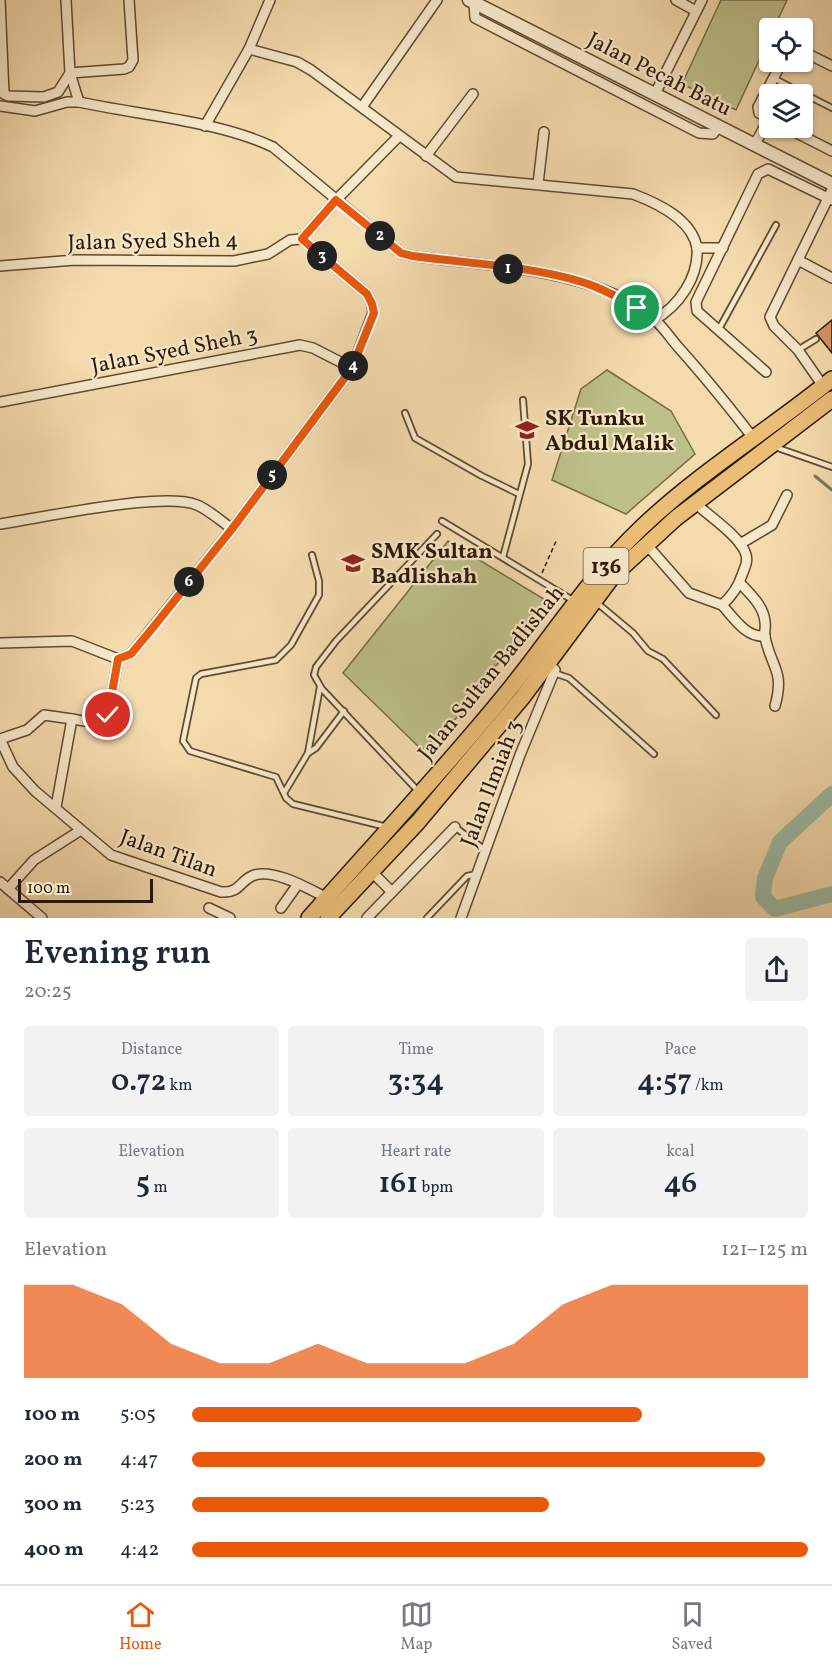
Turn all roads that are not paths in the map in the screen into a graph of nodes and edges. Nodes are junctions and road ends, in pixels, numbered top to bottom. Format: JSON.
{"nodes":[{"id":1,"x":0,"y":0,"type":"edge"},
{"id":2,"x":66,"y":0,"type":"edge"},
{"id":3,"x":129,"y":0,"type":"edge"},
{"id":4,"x":270,"y":0,"type":"edge"},
{"id":5,"x":436,"y":0,"type":"edge"},
{"id":6,"x":676,"y":0,"type":"edge"},
{"id":7,"x":702,"y":0,"type":"edge"},
{"id":8,"x":477,"y":2,"type":"edge"},
{"id":9,"x":696,"y":11,"type":"junction"},
{"id":10,"x":249,"y":50,"type":"junction"},
{"id":11,"x":813,"y":56,"type":"edge"},
{"id":12,"x":832,"y":66,"type":"edge"},
{"id":13,"x":776,"y":72,"type":"edge"},
{"id":14,"x":70,"y":73,"type":"junction"},
{"id":15,"x":773,"y":78,"type":"junction"},
{"id":16,"x":770,"y":84,"type":"edge"},
{"id":17,"x":472,"y":94,"type":"dead end"},
{"id":18,"x":655,"y":94,"type":"junction"},
{"id":19,"x":79,"y":102,"type":"junction"},
{"id":20,"x":0,"y":106,"type":"edge"},
{"id":21,"x":362,"y":107,"type":"junction"},
{"id":22,"x":832,"y":108,"type":"edge"},
{"id":23,"x":205,"y":126,"type":"junction"},
{"id":24,"x":719,"y":126,"type":"junction"},
{"id":25,"x":544,"y":132,"type":"dead end"},
{"id":26,"x":399,"y":136,"type":"junction"},
{"id":27,"x":759,"y":137,"type":"edge"},
{"id":28,"x":807,"y":138,"type":"edge"},
{"id":29,"x":755,"y":144,"type":"junction"},
{"id":30,"x":832,"y":151,"type":"edge"},
{"id":31,"x":426,"y":156,"type":"junction"},
{"id":32,"x":538,"y":184,"type":"junction"},
{"id":33,"x":832,"y":184,"type":"edge"},
{"id":34,"x":831,"y":196,"type":"edge"},
{"id":35,"x":336,"y":200,"type":"junction"},
{"id":36,"x":776,"y":225,"type":"dead end"},
{"id":37,"x":302,"y":239,"type":"junction"},
{"id":38,"x":697,"y":248,"type":"junction"},
{"id":39,"x":723,"y":248,"type":"junction"},
{"id":40,"x":798,"y":260,"type":"junction"},
{"id":41,"x":0,"y":266,"type":"edge"},
{"id":42,"x":832,"y":278,"type":"edge"},
{"id":43,"x":654,"y":320,"type":"junction"},
{"id":44,"x":719,"y":329,"type":"junction"},
{"id":45,"x":816,"y":339,"type":"dead end"},
{"id":46,"x":798,"y":350,"type":"junction"},
{"id":47,"x":352,"y":368,"type":"junction"},
{"id":48,"x":766,"y":372,"type":"dead end"},
{"id":49,"x":829,"y":388,"type":"edge"},
{"id":50,"x":523,"y":400,"type":"dead end"},
{"id":51,"x":0,"y":402,"type":"edge"},
{"id":52,"x":405,"y":412,"type":"dead end"},
{"id":53,"x":754,"y":439,"type":"junction"},
{"id":54,"x":773,"y":446,"type":"junction"},
{"id":55,"x":832,"y":467,"type":"edge"},
{"id":56,"x":519,"y":494,"type":"junction"},
{"id":57,"x":787,"y":495,"type":"dead end"},
{"id":58,"x":695,"y":503,"type":"junction"},
{"id":59,"x":442,"y":521,"type":"dead end"},
{"id":60,"x":0,"y":524,"type":"edge"},
{"id":61,"x":232,"y":529,"type":"junction"},
{"id":62,"x":437,"y":534,"type":"dead end"},
{"id":63,"x":646,"y":544,"type":"junction"},
{"id":64,"x":740,"y":544,"type":"junction"},
{"id":65,"x":312,"y":555,"type":"dead end"},
{"id":66,"x":503,"y":557,"type":"junction"},
{"id":67,"x":740,"y":583,"type":"junction"},
{"id":68,"x":594,"y":601,"type":"junction"},
{"id":69,"x":576,"y":602,"type":"junction"},
{"id":70,"x":722,"y":605,"type":"junction"},
{"id":71,"x":765,"y":636,"type":"junction"},
{"id":72,"x":0,"y":643,"type":"edge"},
{"id":73,"x":121,"y":658,"type":"junction"},
{"id":74,"x":552,"y":668,"type":"junction"},
{"id":75,"x":320,"y":687,"type":"junction"},
{"id":76,"x":775,"y":706,"type":"dead end"},
{"id":77,"x":344,"y":711,"type":"junction"},
{"id":78,"x":716,"y":715,"type":"dead end"},
{"id":79,"x":72,"y":719,"type":"junction"},
{"id":80,"x":0,"y":739,"type":"edge"},
{"id":81,"x":308,"y":753,"type":"junction"},
{"id":82,"x":654,"y":754,"type":"dead end"},
{"id":83,"x":442,"y":780,"type":"junction"},
{"id":84,"x":284,"y":793,"type":"junction"},
{"id":85,"x":420,"y":794,"type":"junction"},
{"id":86,"x":56,"y":807,"type":"junction"},
{"id":87,"x":455,"y":827,"type":"joint"},
{"id":88,"x":391,"y":828,"type":"junction"},
{"id":89,"x":81,"y":830,"type":"junction"},
{"id":90,"x":485,"y":850,"type":"junction"},
{"id":91,"x":371,"y":871,"type":"junction"},
{"id":92,"x":477,"y":874,"type":"junction"},
{"id":93,"x":298,"y":884,"type":"junction"},
{"id":94,"x":4,"y":886,"type":"edge"},
{"id":95,"x":392,"y":892,"type":"junction"},
{"id":96,"x":327,"y":898,"type":"junction"},
{"id":97,"x":209,"y":908,"type":"dead end"},
{"id":98,"x":281,"y":908,"type":"dead end"},
{"id":99,"x":42,"y":918,"type":"edge"},
{"id":100,"x":230,"y":918,"type":"edge"},
{"id":101,"x":309,"y":918,"type":"edge"},
{"id":102,"x":328,"y":918,"type":"edge"},
{"id":103,"x":367,"y":918,"type":"edge"},
{"id":104,"x":427,"y":918,"type":"edge"},
{"id":105,"x":461,"y":918,"type":"edge"}],
"edges":[{"from":1,"to":14,"type":"street"},
{"from":2,"to":14,"type":"street"},
{"from":3,"to":14,"type":"street"},
{"from":4,"to":10,"type":"street"},
{"from":5,"to":21,"type":"street"},
{"from":6,"to":9,"type":"street"},
{"from":7,"to":9,"type":"street"},
{"from":8,"to":18,"type":"street","name":"Jalan Pecah Batu"},
{"from":8,"to":24,"type":"street"},
{"from":9,"to":18,"type":"street"},
{"from":10,"to":21,"type":"street"},
{"from":10,"to":23,"type":"street"},
{"from":11,"to":12,"type":"street"},
{"from":13,"to":15,"type":"street"},
{"from":14,"to":19,"type":"street"},
{"from":15,"to":16,"type":"street"},
{"from":15,"to":22,"type":"lane"},
{"from":17,"to":31,"type":"street"},
{"from":18,"to":24,"type":"street","name":"Jalan Pecah Batu"},
{"from":19,"to":20,"type":"street"},
{"from":19,"to":23,"type":"street"},
{"from":21,"to":26,"type":"street"},
{"from":23,"to":35,"type":"street"},
{"from":24,"to":29,"type":"street","name":"Jalan Pecah Batu"},
{"from":25,"to":32,"type":"street"},
{"from":26,"to":31,"type":"street"},
{"from":26,"to":35,"type":"street"},
{"from":27,"to":29,"type":"street"},
{"from":28,"to":30,"type":"street"},
{"from":29,"to":33,"type":"street","name":"Jalan Pecah Batu"},
{"from":31,"to":32,"type":"street"},
{"from":32,"to":38,"type":"street"},
{"from":34,"to":39,"type":"street"},
{"from":34,"to":40,"type":"street"},
{"from":35,"to":37,"type":"street"},
{"from":35,"to":43,"type":"street"},
{"from":36,"to":44,"type":"lane"},
{"from":37,"to":41,"type":"street","name":"Jalan Syed Sheh 4"},
{"from":37,"to":47,"type":"street"},
{"from":38,"to":39,"type":"street"},
{"from":38,"to":43,"type":"street"},
{"from":39,"to":44,"type":"street"},
{"from":40,"to":42,"type":"street"},
{"from":40,"to":46,"type":"street"},
{"from":43,"to":53,"type":"street"},
{"from":44,"to":48,"type":"street"},
{"from":45,"to":46,"type":"lane"},
{"from":46,"to":49,"type":"street"},
{"from":47,"to":51,"type":"street","name":"Jalan Syed Sheh 3"},
{"from":47,"to":61,"type":"street"},
{"from":49,"to":53,"type":"main road","name":"Jalan Sultan Badlishah","number":"136"},
{"from":49,"to":54,"type":"main road","name":"Jalan Sultan Badlishah","number":"136"},
{"from":50,"to":56,"type":"lane"},
{"from":52,"to":56,"type":"lane"},
{"from":53,"to":69,"type":"main road","name":"Jalan Sultan Badlishah","number":"136"},
{"from":54,"to":55,"type":"lane"},
{"from":54,"to":58,"type":"main road","name":"Jalan Sultan Badlishah","number":"136"},
{"from":56,"to":66,"type":"lane"},
{"from":57,"to":64,"type":"street"},
{"from":58,"to":63,"type":"main road","name":"Jalan Sultan Badlishah","number":"136"},
{"from":58,"to":64,"type":"street"},
{"from":59,"to":66,"type":"lane"},
{"from":60,"to":61,"type":"street"},
{"from":61,"to":73,"type":"street"},
{"from":62,"to":75,"type":"lane"},
{"from":63,"to":68,"type":"main road","name":"Jalan Sultan Badlishah","number":"136"},
{"from":63,"to":70,"type":"street"},
{"from":64,"to":67,"type":"street"},
{"from":65,"to":84,"type":"lane"},
{"from":66,"to":69,"type":"lane"},
{"from":67,"to":70,"type":"street"},
{"from":67,"to":71,"type":"street"},
{"from":68,"to":74,"type":"main road","name":"Jalan Sultan Badlishah","number":"136"},
{"from":68,"to":78,"type":"lane"},
{"from":69,"to":83,"type":"main road","name":"Jalan Sultan Badlishah","number":"136"},
{"from":70,"to":71,"type":"street"},
{"from":71,"to":76,"type":"street"},
{"from":72,"to":73,"type":"street"},
{"from":73,"to":79,"type":"street"},
{"from":74,"to":82,"type":"lane"},
{"from":74,"to":83,"type":"main road","name":"Jalan Sultan Badlishah","number":"136"},
{"from":74,"to":90,"type":"street","name":"Jalan Ilmiah 3"},
{"from":75,"to":77,"type":"lane"},
{"from":75,"to":81,"type":"lane"},
{"from":77,"to":81,"type":"lane"},
{"from":77,"to":85,"type":"lane"},
{"from":79,"to":80,"type":"street"},
{"from":79,"to":86,"type":"street"},
{"from":80,"to":86,"type":"street","name":"Jalan Tilan"},
{"from":81,"to":84,"type":"lane"},
{"from":83,"to":85,"type":"main road","name":"Jalan Sultan Badlishah","number":"136"},
{"from":83,"to":91,"type":"main road","name":"Jalan Sultan Badlishah","number":"136"},
{"from":84,"to":88,"type":"lane"},
{"from":85,"to":88,"type":"main road","name":"Jalan Sultan Badlishah","number":"136"},
{"from":86,"to":89,"type":"street","name":"Jalan Tilan"},
{"from":87,"to":90,"type":"lane"},
{"from":87,"to":95,"type":"street"},
{"from":88,"to":96,"type":"main road","name":"Jalan Sultan Badlishah","number":"136"},
{"from":89,"to":93,"type":"street","name":"Jalan Tilan"},
{"from":89,"to":94,"type":"street"},
{"from":90,"to":92,"type":"street","name":"Jalan Ilmiah 3"},
{"from":91,"to":95,"type":"street"},
{"from":91,"to":102,"type":"main road","name":"Jalan Sultan Badlishah","number":"136"},
{"from":92,"to":104,"type":"lane"},
{"from":92,"to":105,"type":"street","name":"Jalan Ilmiah 3"},
{"from":93,"to":96,"type":"street","name":"Jalan Tilan"},
{"from":93,"to":98,"type":"street"},
{"from":94,"to":99,"type":"street"},
{"from":95,"to":103,"type":"street"},
{"from":96,"to":101,"type":"main road","name":"Jalan Sultan Badlishah","number":"136"},
{"from":97,"to":100,"type":"street"}]}
